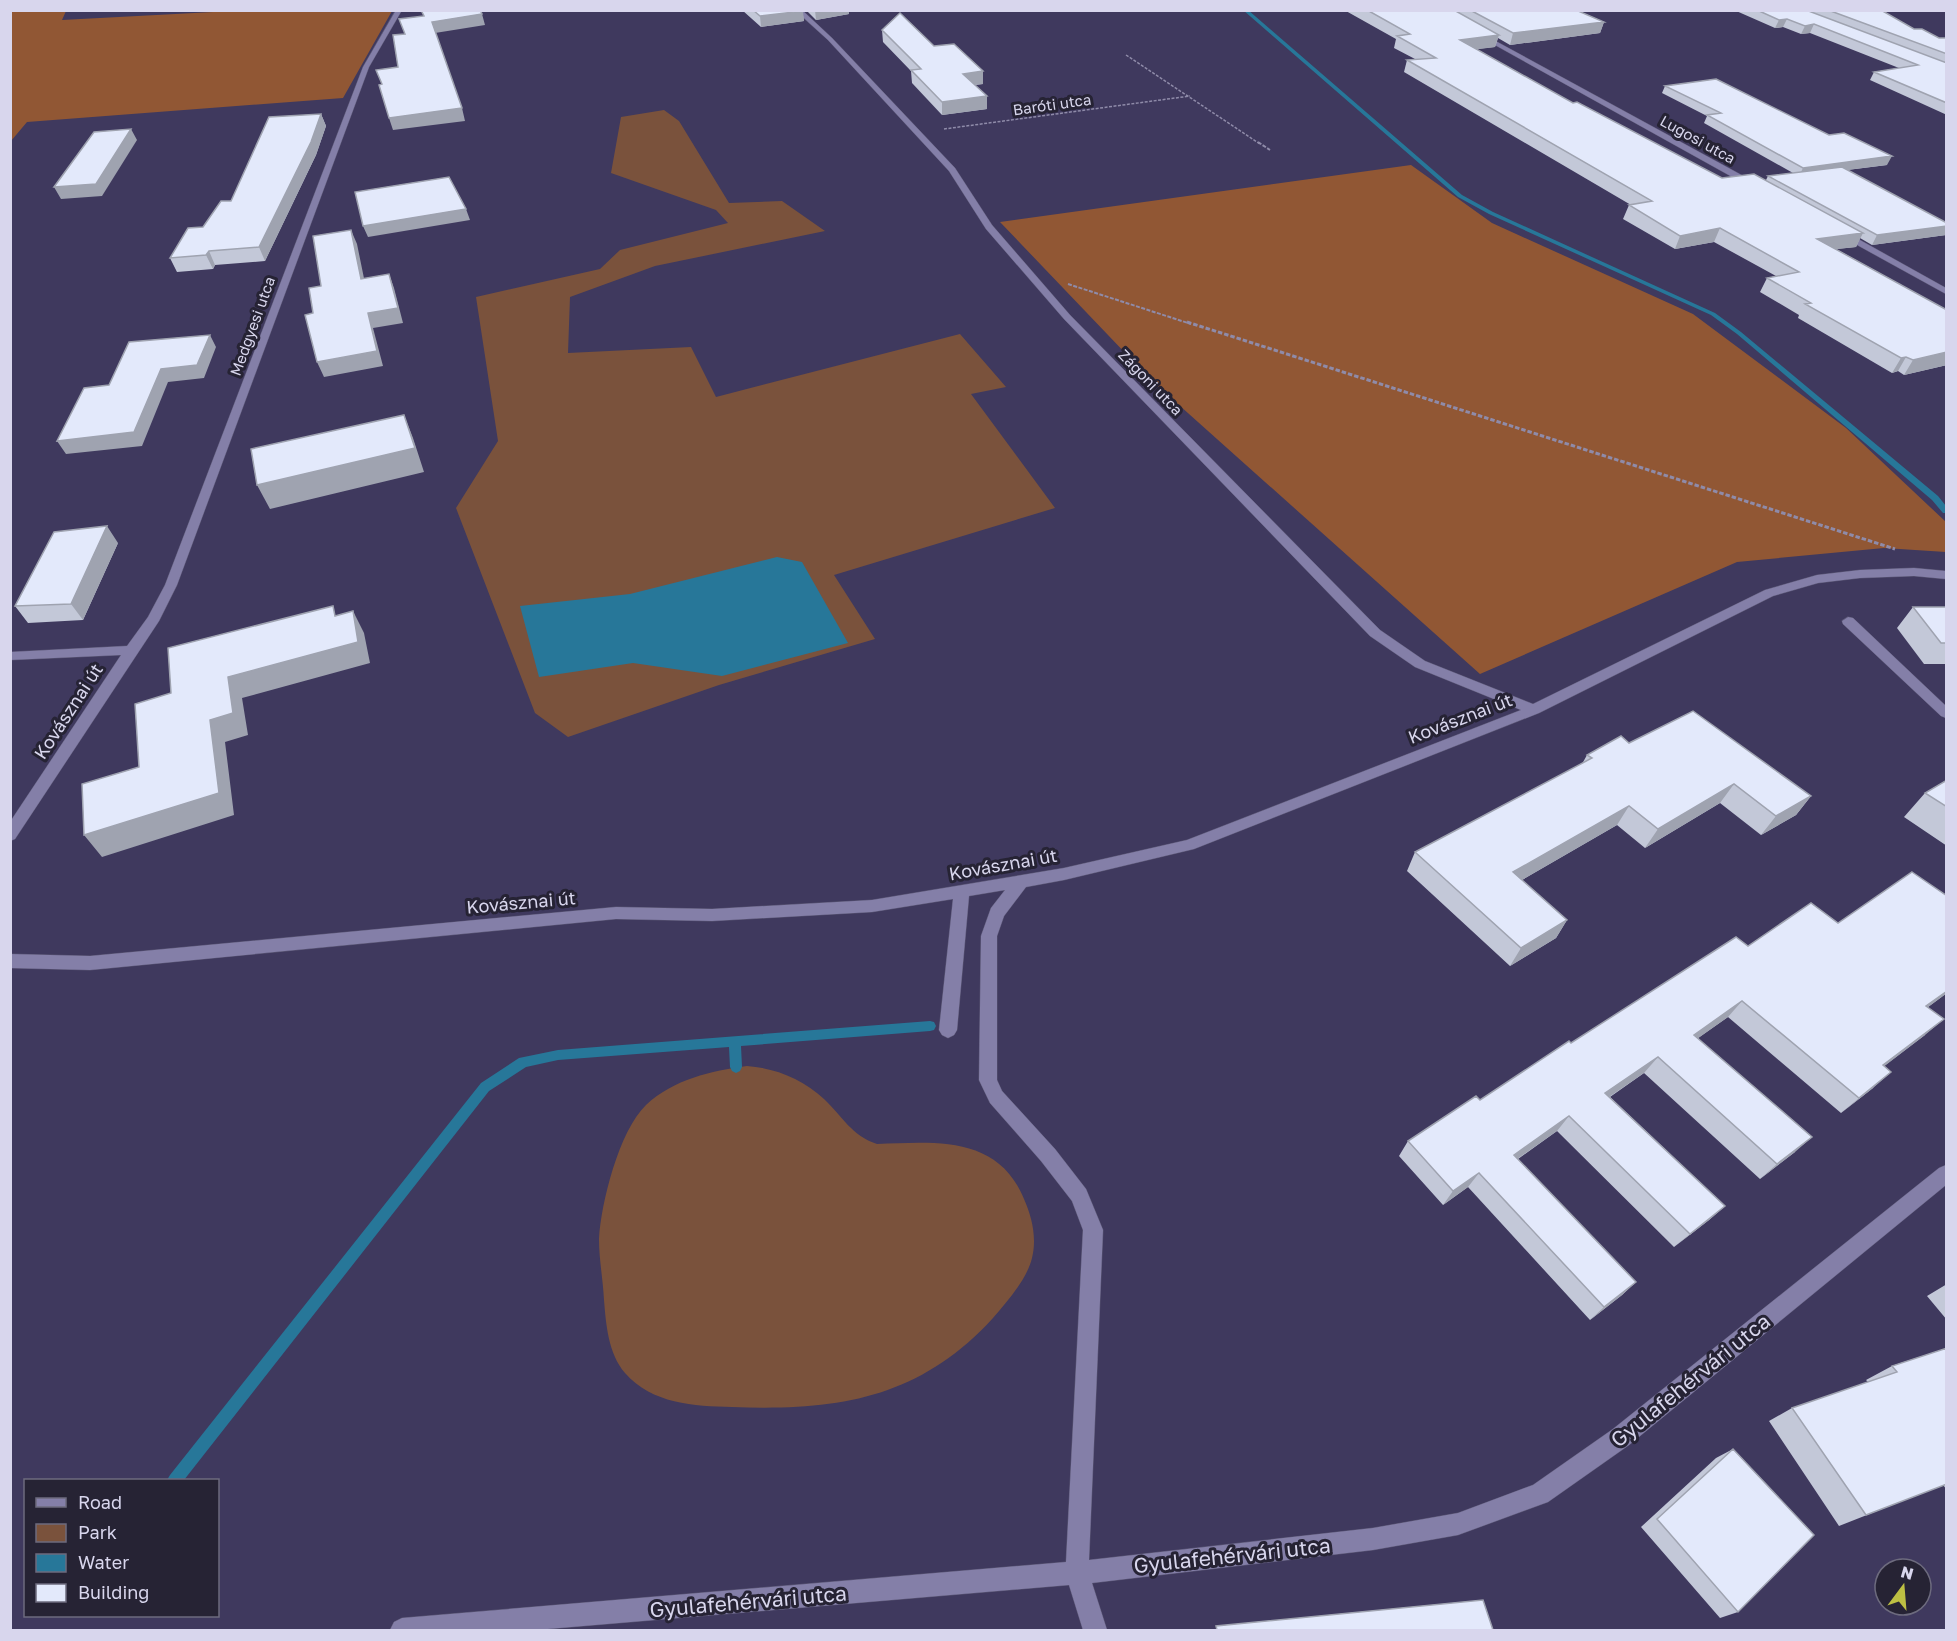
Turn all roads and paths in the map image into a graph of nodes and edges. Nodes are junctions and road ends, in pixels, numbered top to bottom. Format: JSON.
{"nodes":[{"id":1,"x":399,"y":10,"type":"edge"},
{"id":2,"x":798,"y":10,"type":"edge"},
{"id":3,"x":1468,"y":28,"type":"edge"},
{"id":4,"x":1126,"y":55,"type":"dead end"},
{"id":5,"x":1190,"y":96,"type":"junction"},
{"id":6,"x":916,"y":132,"type":"junction"},
{"id":7,"x":1269,"y":150,"type":"dead end"},
{"id":8,"x":1759,"y":188,"type":"edge"},
{"id":9,"x":1832,"y":228,"type":"edge"},
{"id":10,"x":1024,"y":270,"type":"junction"},
{"id":11,"x":1947,"y":291,"type":"edge"},
{"id":12,"x":1901,"y":551,"type":"dead end"},
{"id":13,"x":1947,"y":575,"type":"edge"},
{"id":14,"x":1848,"y":621,"type":"dead end"},
{"id":15,"x":131,"y":650,"type":"junction"},
{"id":16,"x":10,"y":656,"type":"edge"},
{"id":17,"x":1534,"y":710,"type":"junction"},
{"id":18,"x":1947,"y":713,"type":"edge"},
{"id":19,"x":10,"y":835,"type":"edge"},
{"id":20,"x":1021,"y":881,"type":"junction"},
{"id":21,"x":962,"y":891,"type":"junction"},
{"id":22,"x":10,"y":961,"type":"edge"},
{"id":23,"x":948,"y":1030,"type":"dead end"},
{"id":24,"x":1947,"y":1174,"type":"edge"},
{"id":25,"x":1077,"y":1573,"type":"junction"},
{"id":26,"x":402,"y":1630,"type":"edge"},
{"id":27,"x":1095,"y":1630,"type":"edge"}],
"edges":[{"from":1,"to":15,"type":"street","name":"Medgyesi utca"},
{"from":2,"to":6,"type":"street","name":"Zágoni utca"},
{"from":3,"to":8,"type":"street","name":"Lugosi utca"},
{"from":4,"to":5,"type":"path"},
{"from":5,"to":6,"type":"path","name":"Baróti utca"},
{"from":5,"to":7,"type":"path"},
{"from":6,"to":10,"type":"street","name":"Zágoni utca"},
{"from":9,"to":11,"type":"street"},
{"from":10,"to":12,"type":"path"},
{"from":10,"to":17,"type":"street","name":"Zágoni utca"},
{"from":13,"to":17,"type":"street","name":"Kovásznai út"},
{"from":14,"to":18,"type":"street"},
{"from":15,"to":16,"type":"street","name":"Kovásznai út"},
{"from":15,"to":19,"type":"street","name":"Kovásznai út"},
{"from":17,"to":20,"type":"street","name":"Kovásznai út"},
{"from":20,"to":21,"type":"street","name":"Kovásznai út"},
{"from":20,"to":25,"type":"street"},
{"from":21,"to":22,"type":"street","name":"Kovásznai út"},
{"from":21,"to":23,"type":"street"},
{"from":24,"to":25,"type":"street","name":"Gyulafehérvári utca"},
{"from":25,"to":26,"type":"street","name":"Gyulafehérvári utca"},
{"from":25,"to":27,"type":"street"}]}
